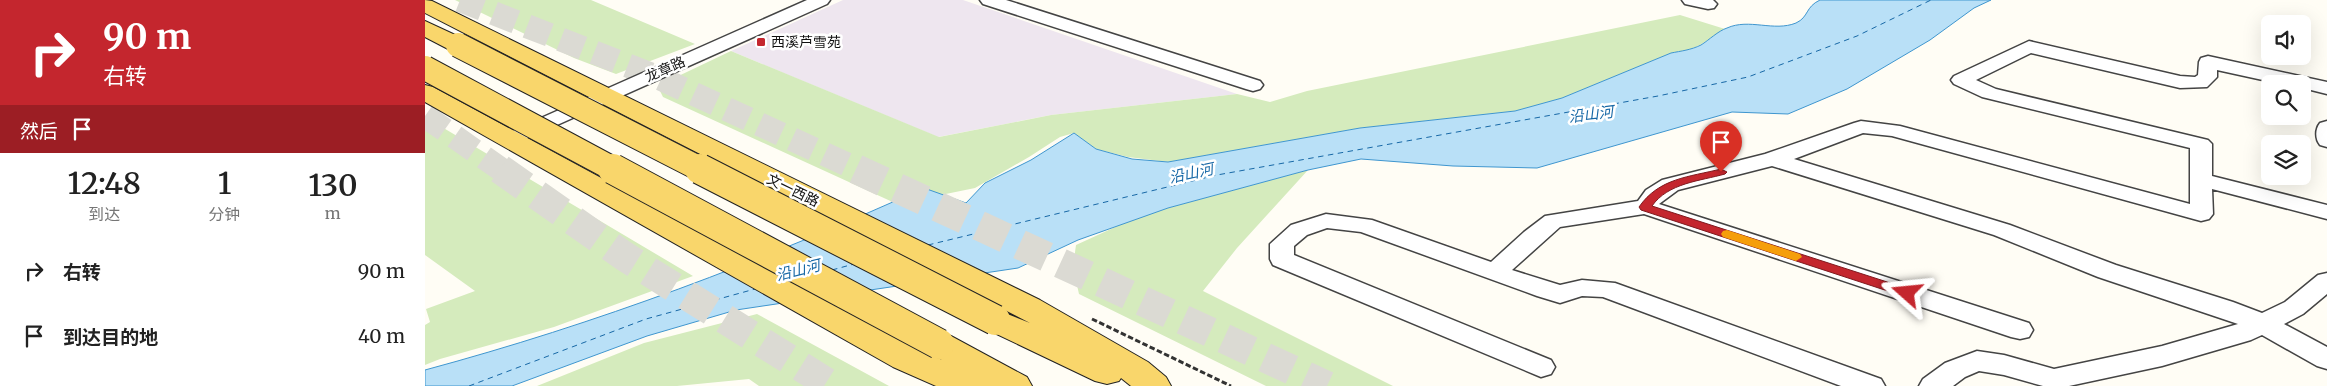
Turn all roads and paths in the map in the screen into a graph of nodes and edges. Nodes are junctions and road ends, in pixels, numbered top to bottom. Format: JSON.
{"nodes":[{"id":1,"x":821,"y":0,"type":"edge"},
{"id":2,"x":989,"y":0,"type":"edge"},
{"id":3,"x":1691,"y":0,"type":"edge"},
{"id":4,"x":1708,"y":4,"type":"dead end"},
{"id":5,"x":425,"y":5,"type":"edge"},
{"id":6,"x":425,"y":28,"type":"edge"},
{"id":7,"x":425,"y":68,"type":"edge"},
{"id":8,"x":1253,"y":86,"type":"dead end"},
{"id":9,"x":2327,"y":88,"type":"edge"},
{"id":10,"x":425,"y":92,"type":"edge"},
{"id":11,"x":606,"y":96,"type":"junction"},
{"id":12,"x":2327,"y":127,"type":"edge"},
{"id":13,"x":509,"y":139,"type":"junction"},
{"id":14,"x":2327,"y":141,"type":"edge"},
{"id":15,"x":1773,"y":159,"type":"junction"},
{"id":16,"x":2202,"y":180,"type":"junction"},
{"id":17,"x":1645,"y":207,"type":"junction"},
{"id":18,"x":2327,"y":212,"type":"edge"},
{"id":19,"x":1496,"y":272,"type":"junction"},
{"id":20,"x":2327,"y":281,"type":"edge"},
{"id":21,"x":1090,"y":318,"type":"dead end"},
{"id":22,"x":2262,"y":323,"type":"junction"},
{"id":23,"x":2020,"y":330,"type":"dead end"},
{"id":24,"x":2327,"y":359,"type":"edge"},
{"id":25,"x":1541,"y":367,"type":"dead end"},
{"id":26,"x":2055,"y":378,"type":"junction"},
{"id":27,"x":968,"y":386,"type":"edge"},
{"id":28,"x":1015,"y":386,"type":"edge"},
{"id":29,"x":1138,"y":386,"type":"edge"},
{"id":30,"x":1154,"y":386,"type":"edge"},
{"id":31,"x":1231,"y":386,"type":"edge"},
{"id":32,"x":1871,"y":386,"type":"edge"},
{"id":33,"x":1933,"y":386,"type":"edge"},
{"id":34,"x":2082,"y":386,"type":"edge"}],
"edges":[{"from":1,"to":11,"type":"street","name":"龙章路"},
{"from":2,"to":8,"type":"street"},
{"from":3,"to":4,"type":"street"},
{"from":5,"to":11,"type":"main road","name":"文一西路"},
{"from":6,"to":29,"type":"main road","name":"文一西路","bridge":true},
{"from":7,"to":28,"type":"main road","bridge":true},
{"from":9,"to":16,"type":"street"},
{"from":10,"to":13,"type":"main road"},
{"from":11,"to":13,"type":"street","name":"龙章路"},
{"from":11,"to":30,"type":"main road","name":"文一西路"},
{"from":12,"to":14,"type":"street"},
{"from":13,"to":27,"type":"main road"},
{"from":15,"to":16,"type":"street"},
{"from":15,"to":17,"type":"street"},
{"from":15,"to":22,"type":"street"},
{"from":16,"to":18,"type":"street"},
{"from":17,"to":19,"type":"street"},
{"from":17,"to":23,"type":"street"},
{"from":19,"to":25,"type":"street"},
{"from":19,"to":32,"type":"street"},
{"from":20,"to":22,"type":"street"},
{"from":21,"to":31,"type":"path"},
{"from":22,"to":24,"type":"street"},
{"from":22,"to":26,"type":"street"},
{"from":26,"to":33,"type":"street"},
{"from":26,"to":34,"type":"street"}]}
